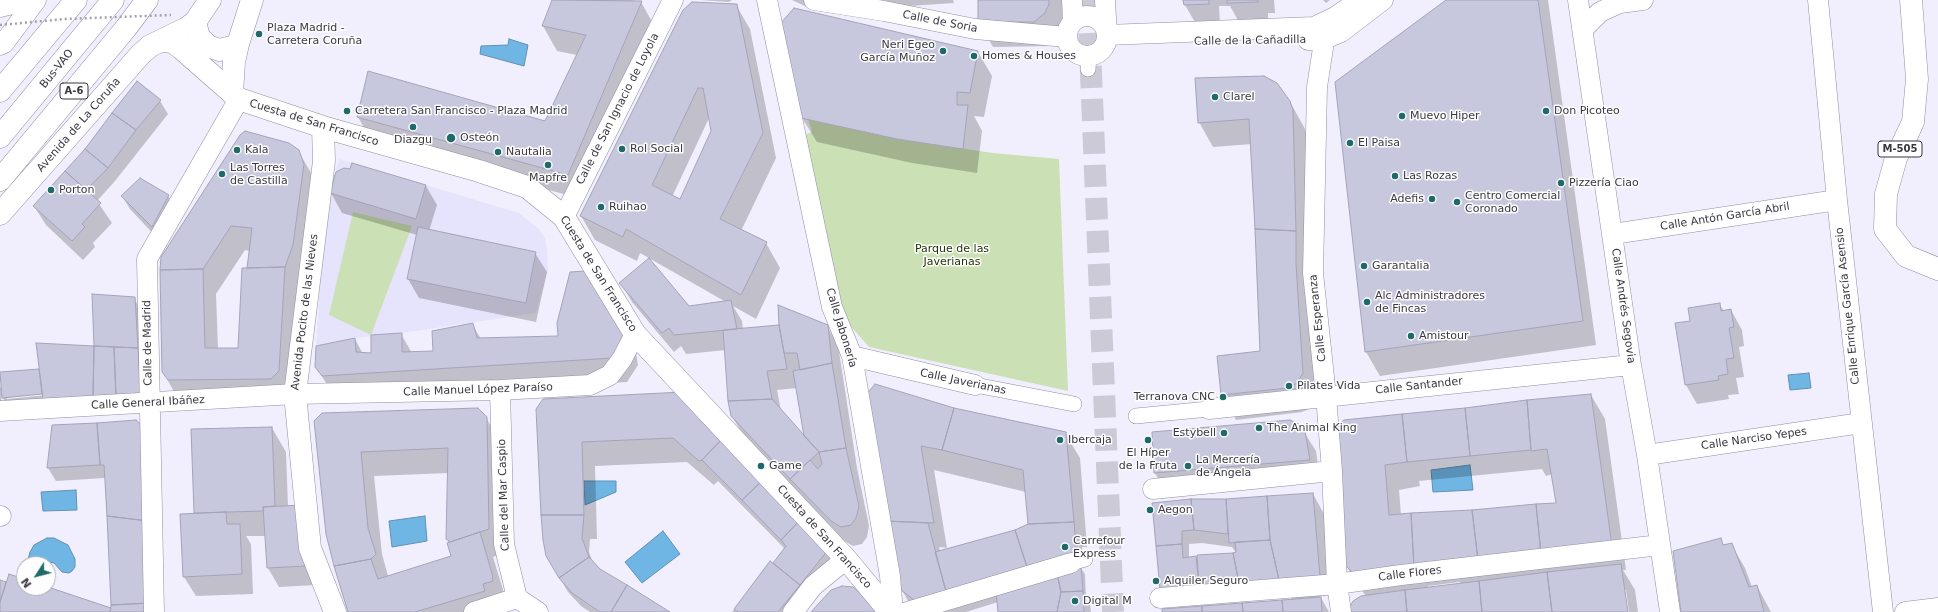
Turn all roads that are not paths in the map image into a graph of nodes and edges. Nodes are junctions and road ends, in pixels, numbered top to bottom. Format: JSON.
{"nodes":[{"id":1,"x":29,"y":0,"type":"edge"},
{"id":2,"x":36,"y":0,"type":"edge"},
{"id":3,"x":76,"y":0,"type":"edge"},
{"id":4,"x":113,"y":0,"type":"edge"},
{"id":5,"x":147,"y":0,"type":"edge"},
{"id":6,"x":252,"y":0,"type":"edge"},
{"id":7,"x":673,"y":0,"type":"edge"},
{"id":8,"x":767,"y":0,"type":"edge"},
{"id":9,"x":814,"y":0,"type":"edge"},
{"id":10,"x":1072,"y":0,"type":"edge"},
{"id":11,"x":1104,"y":0,"type":"edge"},
{"id":12,"x":1360,"y":0,"type":"edge"},
{"id":13,"x":1383,"y":0,"type":"edge"},
{"id":14,"x":1578,"y":0,"type":"edge"},
{"id":15,"x":1598,"y":0,"type":"edge"},
{"id":16,"x":1643,"y":0,"type":"edge"},
{"id":17,"x":1818,"y":0,"type":"edge"},
{"id":18,"x":1911,"y":0,"type":"edge"},
{"id":19,"x":1620,"y":3,"type":"junction"},
{"id":20,"x":0,"y":7,"type":"edge"},
{"id":21,"x":203,"y":11,"type":"edge"},
{"id":22,"x":1070,"y":29,"type":"junction"},
{"id":23,"x":1583,"y":29,"type":"junction"},
{"id":24,"x":1318,"y":33,"type":"junction"},
{"id":25,"x":162,"y":41,"type":"junction"},
{"id":26,"x":238,"y":44,"type":"junction"},
{"id":27,"x":0,"y":45,"type":"edge"},
{"id":28,"x":1097,"y":51,"type":"junction"},
{"id":29,"x":0,"y":91,"type":"edge"},
{"id":30,"x":236,"y":96,"type":"junction"},
{"id":31,"x":323,"y":127,"type":"junction"},
{"id":32,"x":0,"y":137,"type":"edge"},
{"id":33,"x":0,"y":180,"type":"edge"},
{"id":34,"x":1837,"y":200,"type":"junction"},
{"id":35,"x":0,"y":214,"type":"edge"},
{"id":36,"x":564,"y":217,"type":"junction"},
{"id":37,"x":1613,"y":234,"type":"junction"},
{"id":38,"x":1938,"y":269,"type":"edge"},
{"id":39,"x":635,"y":334,"type":"junction"},
{"id":40,"x":852,"y":356,"type":"junction"},
{"id":41,"x":1631,"y":365,"type":"junction"},
{"id":42,"x":975,"y":385,"type":"joint"},
{"id":43,"x":500,"y":390,"type":"junction"},
{"id":44,"x":295,"y":394,"type":"junction"},
{"id":45,"x":1326,"y":396,"type":"junction"},
{"id":46,"x":149,"y":404,"type":"junction"},
{"id":47,"x":1074,"y":404,"type":"dead end"},
{"id":48,"x":1209,"y":409,"type":"joint"},
{"id":49,"x":0,"y":410,"type":"edge"},
{"id":50,"x":1136,"y":416,"type":"dead end"},
{"id":51,"x":1861,"y":423,"type":"junction"},
{"id":52,"x":1647,"y":455,"type":"junction"},
{"id":53,"x":1332,"y":471,"type":"junction"},
{"id":54,"x":1153,"y":489,"type":"dead end"},
{"id":55,"x":1660,"y":545,"type":"junction"},
{"id":56,"x":846,"y":559,"type":"junction"},
{"id":57,"x":1078,"y":561,"type":"dead end"},
{"id":58,"x":1337,"y":584,"type":"junction"},
{"id":59,"x":517,"y":598,"type":"junction"},
{"id":60,"x":1160,"y":598,"type":"dead end"},
{"id":61,"x":1938,"y":608,"type":"edge"},
{"id":62,"x":154,"y":612,"type":"edge"},
{"id":63,"x":335,"y":612,"type":"edge"},
{"id":64,"x":474,"y":612,"type":"edge"},
{"id":65,"x":538,"y":612,"type":"edge"},
{"id":66,"x":793,"y":612,"type":"edge"},
{"id":67,"x":892,"y":612,"type":"edge"},
{"id":68,"x":907,"y":612,"type":"edge"},
{"id":69,"x":1342,"y":612,"type":"edge"},
{"id":70,"x":1670,"y":612,"type":"edge"},
{"id":71,"x":1883,"y":612,"type":"edge"},
{"id":72,"x":1906,"y":612,"type":"edge"}],
"edges":[{"from":1,"to":20,"type":"street"},
{"from":2,"to":27,"type":"street"},
{"from":3,"to":29,"type":"main road"},
{"from":4,"to":32,"type":"main road","name":"Bus-VAO"},
{"from":5,"to":33,"type":"main road","number":"A-6"},
{"from":6,"to":26,"type":"main road"},
{"from":7,"to":36,"type":"street","name":"Calle de San Ignacio de Loyola"},
{"from":8,"to":40,"type":"street","name":"Calle Jabonería"},
{"from":9,"to":22,"type":"street","name":"Calle de Soria"},
{"from":10,"to":22,"type":"street"},
{"from":11,"to":28,"type":"street"},
{"from":12,"to":24,"type":"street","name":"Calle de la Cañadilla"},
{"from":13,"to":24,"type":"street","name":"Calle de la Cañadilla"},
{"from":14,"to":23,"type":"street","name":"Calle Andrés Segovia"},
{"from":15,"to":19,"type":"street"},
{"from":16,"to":19,"type":"street"},
{"from":17,"to":34,"type":"street","name":"Calle Enrique García Asensio"},
{"from":18,"to":38,"type":"main road","number":"M-505"},
{"from":19,"to":23,"type":"street"},
{"from":21,"to":25,"type":"main road","name":"Avenida de La Coruña"},
{"from":21,"to":26,"type":"main road"},
{"from":22,"to":28,"type":"street"},
{"from":22,"to":28,"type":"street"},
{"from":23,"to":37,"type":"street","name":"Calle Andrés Segovia"},
{"from":24,"to":28,"type":"street","name":"Calle de la Cañadilla"},
{"from":24,"to":45,"type":"street","name":"Calle Esperanza"},
{"from":25,"to":30,"type":"main road","name":"Cuesta de San Francisco"},
{"from":25,"to":35,"type":"main road","name":"Avenida de La Coruña"},
{"from":26,"to":30,"type":"main road"},
{"from":30,"to":31,"type":"main road","name":"Cuesta de San Francisco"},
{"from":30,"to":46,"type":"street","name":"Calle de Madrid"},
{"from":31,"to":36,"type":"main road","name":"Cuesta de San Francisco"},
{"from":31,"to":44,"type":"main road","name":"Avenida Pocito de las Nieves"},
{"from":34,"to":37,"type":"street","name":"Calle Antón García Abril"},
{"from":34,"to":51,"type":"street","name":"Calle Enrique García Asensio"},
{"from":36,"to":39,"type":"main road","name":"Cuesta de San Francisco"},
{"from":37,"to":41,"type":"street","name":"Calle Andrés Segovia"},
{"from":39,"to":43,"type":"street","name":"Calle Manuel López Paraíso"},
{"from":39,"to":56,"type":"main road","name":"Cuesta de San Francisco"},
{"from":40,"to":42,"type":"street","name":"Calle Javerianas"},
{"from":40,"to":67,"type":"street","name":"Calle Jabonería"},
{"from":41,"to":45,"type":"street","name":"Calle Santander"},
{"from":41,"to":52,"type":"street","name":"Calle Andrés Segovia"},
{"from":42,"to":47,"type":"street","name":"Calle Javerianas"},
{"from":43,"to":44,"type":"street","name":"Calle Manuel López Paraíso"},
{"from":43,"to":59,"type":"street","name":"Calle del Mar Caspio"},
{"from":44,"to":46,"type":"street","name":"Calle General Ibáñez"},
{"from":44,"to":63,"type":"main road","name":"Avenida Pocito de las Nieves"},
{"from":45,"to":48,"type":"street","name":"Calle Santander"},
{"from":45,"to":53,"type":"street","name":"Calle Esperanza"},
{"from":46,"to":49,"type":"street","name":"Calle General Ibáñez"},
{"from":46,"to":62,"type":"street","name":"Calle de Madrid"},
{"from":48,"to":50,"type":"street","name":"Calle Santander"},
{"from":51,"to":52,"type":"street","name":"Calle Narciso Yepes"},
{"from":51,"to":71,"type":"street","name":"Calle Enrique García Asensio"},
{"from":52,"to":55,"type":"street","name":"Calle Andrés Segovia"},
{"from":53,"to":54,"type":"street"},
{"from":53,"to":58,"type":"street","name":"Calle Esperanza"},
{"from":55,"to":58,"type":"street","name":"Calle Flores"},
{"from":55,"to":70,"type":"street","name":"Calle Andrés Segovia"},
{"from":56,"to":66,"type":"street"},
{"from":56,"to":67,"type":"main road","name":"Cuesta de San Francisco"},
{"from":57,"to":68,"type":"street"},
{"from":58,"to":60,"type":"street","name":"Calle Flores"},
{"from":58,"to":69,"type":"street","name":"Calle Esperanza"},
{"from":59,"to":64,"type":"street"},
{"from":59,"to":65,"type":"street"},
{"from":61,"to":72,"type":"street"}]}
